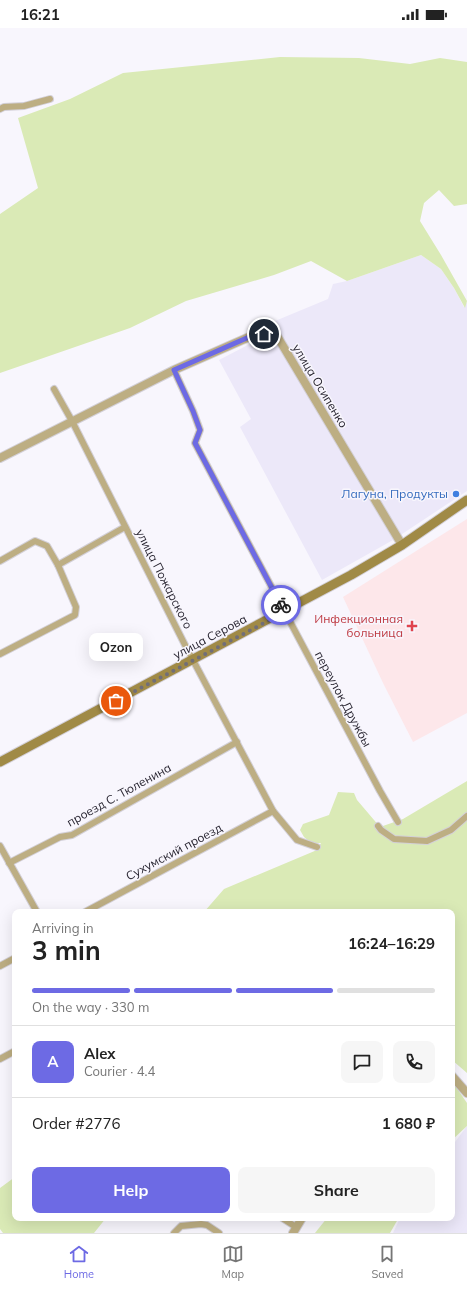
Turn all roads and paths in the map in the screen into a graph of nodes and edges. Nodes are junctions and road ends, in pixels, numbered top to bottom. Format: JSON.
{"nodes":[{"id":1,"x":50,"y":99,"type":"dead end"},
{"id":2,"x":0,"y":109,"type":"edge"},
{"id":3,"x":174,"y":370,"type":"junction"},
{"id":4,"x":54,"y":389,"type":"dead end"},
{"id":5,"x":72,"y":421,"type":"junction"},
{"id":6,"x":0,"y":458,"type":"edge"},
{"id":7,"x":467,"y":500,"type":"edge"},
{"id":8,"x":125,"y":527,"type":"junction"},
{"id":9,"x":402,"y":545,"type":"junction"},
{"id":10,"x":0,"y":561,"type":"edge"},
{"id":11,"x":58,"y":565,"type":"junction"},
{"id":12,"x":285,"y":612,"type":"junction"},
{"id":13,"x":0,"y":654,"type":"edge"},
{"id":14,"x":193,"y":660,"type":"junction"},
{"id":15,"x":237,"y":742,"type":"junction"},
{"id":16,"x":0,"y":762,"type":"edge"},
{"id":17,"x":273,"y":811,"type":"junction"},
{"id":18,"x":467,"y":816,"type":"edge"},
{"id":19,"x":398,"y":822,"type":"dead end"},
{"id":20,"x":378,"y":826,"type":"dead end"},
{"id":21,"x":0,"y":846,"type":"edge"},
{"id":22,"x":317,"y":847,"type":"dead end"},
{"id":23,"x":10,"y":863,"type":"junction"},
{"id":24,"x":35,"y":909,"type":"edge"},
{"id":25,"x":91,"y":909,"type":"edge"},
{"id":26,"x":12,"y":960,"type":"edge"},
{"id":27,"x":0,"y":966,"type":"edge"},
{"id":28,"x":12,"y":1053,"type":"edge"},
{"id":29,"x":0,"y":1059,"type":"edge"},
{"id":30,"x":455,"y":1079,"type":"edge"},
{"id":31,"x":467,"y":1093,"type":"edge"},
{"id":32,"x":285,"y":1221,"type":"edge"},
{"id":33,"x":300,"y":1221,"type":"edge"},
{"id":34,"x":295,"y":1230,"type":"edge"},
{"id":35,"x":174,"y":1233,"type":"edge"},
{"id":36,"x":219,"y":1233,"type":"edge"}],
"edges":[{"from":1,"to":2,"type":"street"},
{"from":3,"to":5,"type":"street","name":"улица Осипенко"},
{"from":3,"to":9,"type":"street","name":"улица Осипенко"},
{"from":3,"to":12,"type":"street","name":"переулок Дружбы"},
{"from":4,"to":5,"type":"street","name":"улица Пожарского"},
{"from":5,"to":6,"type":"street","name":"улица Осипенко"},
{"from":5,"to":8,"type":"street","name":"улица Пожарского"},
{"from":7,"to":9,"type":"main road","name":"улица Серова"},
{"from":8,"to":11,"type":"street"},
{"from":8,"to":14,"type":"street","name":"улица Пожарского"},
{"from":9,"to":12,"type":"main road","name":"улица Серова"},
{"from":10,"to":11,"type":"street"},
{"from":11,"to":13,"type":"street"},
{"from":12,"to":14,"type":"main road","name":"улица Серова"},
{"from":12,"to":19,"type":"street","name":"переулок Дружбы"},
{"from":14,"to":15,"type":"street","name":"улица Пожарского"},
{"from":14,"to":16,"type":"main road","name":"улица Серова"},
{"from":15,"to":17,"type":"street","name":"улица Пожарского"},
{"from":15,"to":23,"type":"street","name":"проезд С. Тюленина"},
{"from":17,"to":22,"type":"street","name":"улица Пожарского"},
{"from":17,"to":25,"type":"street","name":"Сухумский проезд"},
{"from":18,"to":20,"type":"street"},
{"from":21,"to":23,"type":"street"},
{"from":23,"to":24,"type":"street"},
{"from":26,"to":27,"type":"street"},
{"from":28,"to":29,"type":"street"},
{"from":30,"to":31,"type":"street"},
{"from":32,"to":34,"type":"street"},
{"from":33,"to":34,"type":"street"},
{"from":35,"to":36,"type":"street"}]}
